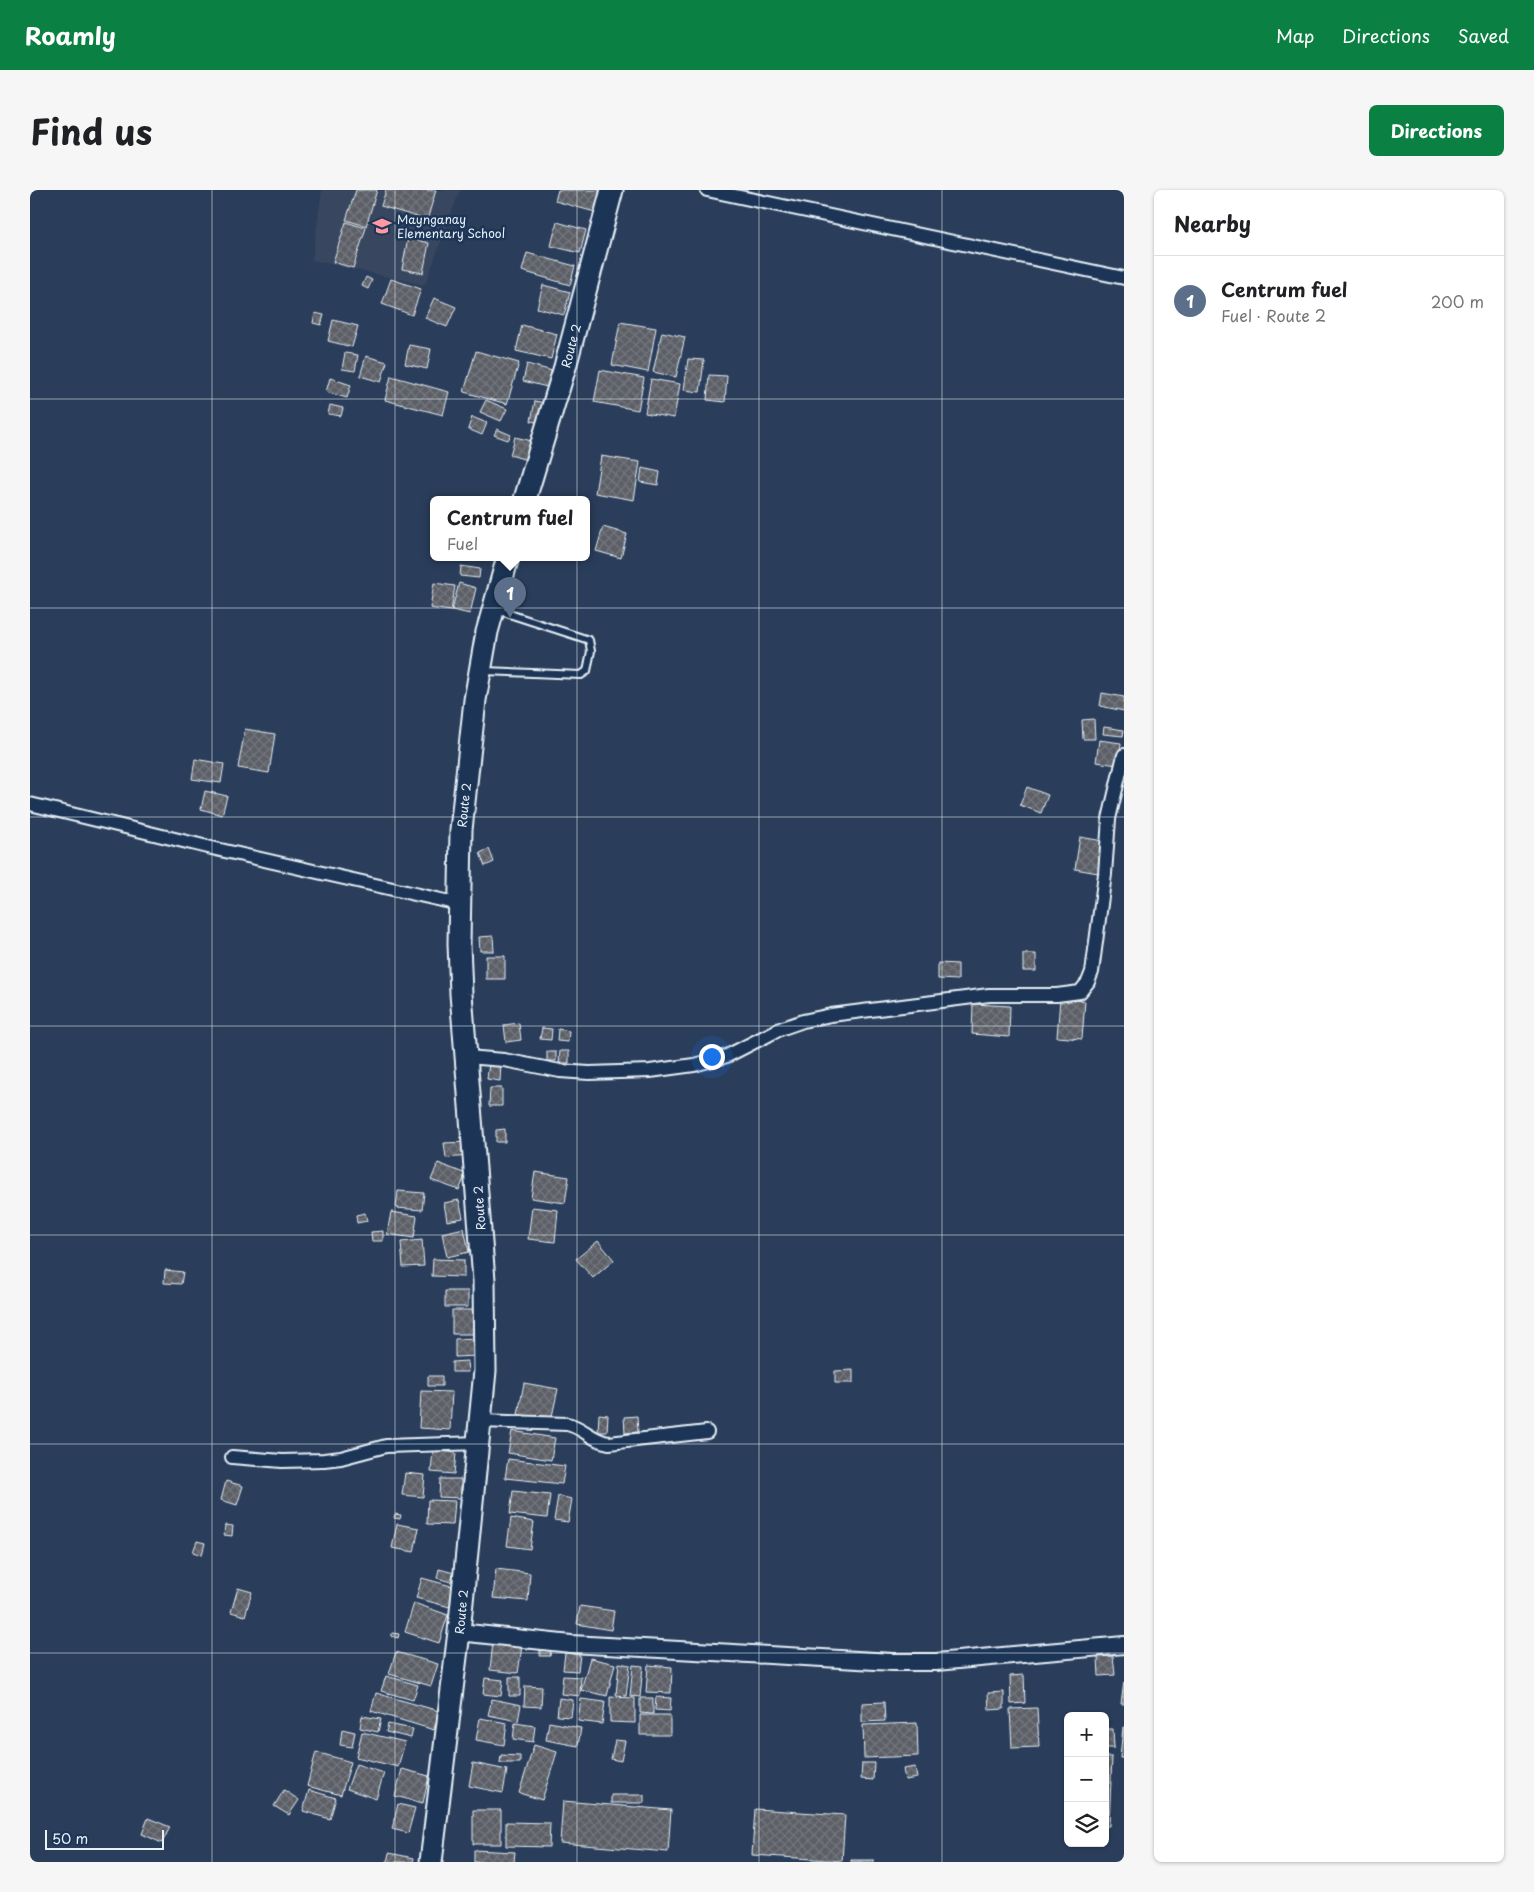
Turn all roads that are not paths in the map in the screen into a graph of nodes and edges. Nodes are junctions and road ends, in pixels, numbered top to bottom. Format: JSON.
{"nodes":[{"id":1,"x":612,"y":190,"type":"edge"},
{"id":2,"x":707,"y":190,"type":"edge"},
{"id":3,"x":1124,"y":278,"type":"edge"},
{"id":4,"x":526,"y":496,"type":"edge"},
{"id":5,"x":507,"y":561,"type":"edge"},
{"id":6,"x":493,"y":609,"type":"junction"},
{"id":7,"x":480,"y":670,"type":"junction"},
{"id":8,"x":1124,"y":755,"type":"edge"},
{"id":9,"x":30,"y":804,"type":"edge"},
{"id":10,"x":459,"y":904,"type":"junction"},
{"id":11,"x":467,"y":1058,"type":"junction"},
{"id":12,"x":481,"y":1421,"type":"junction"},
{"id":13,"x":707,"y":1432,"type":"dead end"},
{"id":14,"x":479,"y":1442,"type":"junction"},
{"id":15,"x":232,"y":1457,"type":"dead end"},
{"id":16,"x":458,"y":1632,"type":"junction"},
{"id":17,"x":1124,"y":1645,"type":"edge"},
{"id":18,"x":431,"y":1862,"type":"edge"}],
"edges":[{"from":1,"to":4,"type":"highway","name":"Route 2"},
{"from":2,"to":3,"type":"street"},
{"from":5,"to":6,"type":"highway","name":"Route 2"},
{"from":6,"to":7,"type":"highway","name":"Route 2"},
{"from":6,"to":7,"type":"lane"},
{"from":7,"to":10,"type":"highway","name":"Route 2"},
{"from":8,"to":11,"type":"street"},
{"from":9,"to":10,"type":"street"},
{"from":10,"to":11,"type":"highway","name":"Route 2"},
{"from":11,"to":12,"type":"highway","name":"Route 2"},
{"from":12,"to":13,"type":"street"},
{"from":12,"to":14,"type":"highway","name":"Route 2"},
{"from":14,"to":15,"type":"street"},
{"from":14,"to":16,"type":"highway","name":"Route 2"},
{"from":16,"to":17,"type":"street"},
{"from":16,"to":18,"type":"highway","name":"Route 2"}]}
